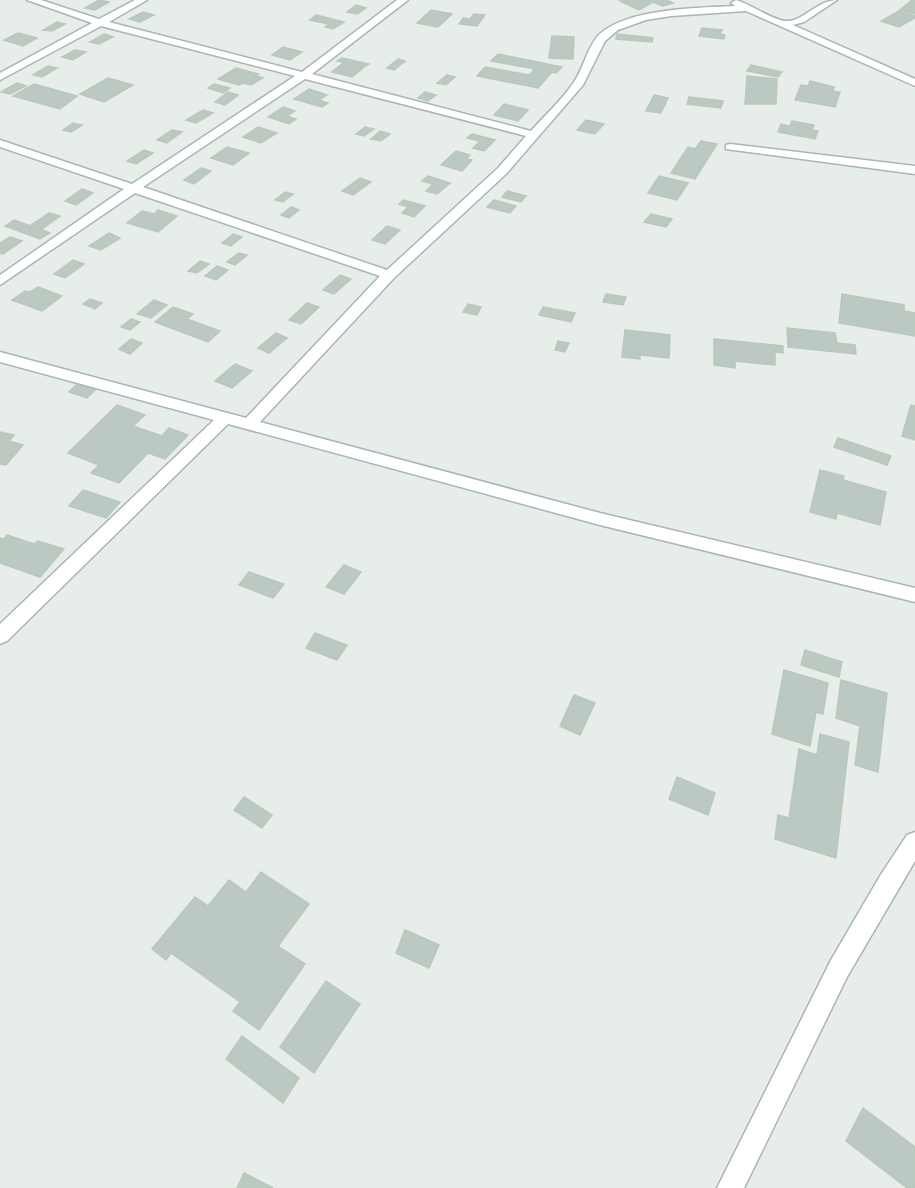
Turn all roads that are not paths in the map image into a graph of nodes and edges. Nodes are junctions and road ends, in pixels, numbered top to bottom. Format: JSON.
{"nodes":[{"id":1,"x":32,"y":0,"type":"edge"},
{"id":2,"x":142,"y":0,"type":"edge"},
{"id":3,"x":403,"y":0,"type":"edge"},
{"id":4,"x":728,"y":0,"type":"edge"},
{"id":5,"x":832,"y":0,"type":"edge"},
{"id":6,"x":747,"y":8,"type":"junction"},
{"id":7,"x":101,"y":24,"type":"junction"},
{"id":8,"x":782,"y":25,"type":"junction"},
{"id":9,"x":303,"y":76,"type":"junction"},
{"id":10,"x":0,"y":77,"type":"edge"},
{"id":11,"x":915,"y":82,"type":"edge"},
{"id":12,"x":534,"y":135,"type":"junction"},
{"id":13,"x":0,"y":143,"type":"edge"},
{"id":14,"x":730,"y":147,"type":"dead end"},
{"id":15,"x":915,"y":170,"type":"edge"},
{"id":16,"x":134,"y":188,"type":"junction"},
{"id":17,"x":389,"y":275,"type":"junction"},
{"id":18,"x":0,"y":281,"type":"edge"},
{"id":19,"x":0,"y":357,"type":"edge"},
{"id":20,"x":226,"y":417,"type":"junction"},
{"id":21,"x":249,"y":424,"type":"junction"},
{"id":22,"x":915,"y":595,"type":"edge"},
{"id":23,"x":0,"y":636,"type":"edge"},
{"id":24,"x":915,"y":842,"type":"edge"},
{"id":25,"x":730,"y":1188,"type":"edge"}],
"edges":[{"from":1,"to":7,"type":"street"},
{"from":2,"to":7,"type":"street"},
{"from":3,"to":9,"type":"street"},
{"from":4,"to":6,"type":"street"},
{"from":5,"to":8,"type":"street"},
{"from":6,"to":8,"type":"street"},
{"from":6,"to":12,"type":"street"},
{"from":7,"to":9,"type":"street"},
{"from":7,"to":10,"type":"street"},
{"from":8,"to":11,"type":"street"},
{"from":9,"to":12,"type":"street"},
{"from":9,"to":16,"type":"street"},
{"from":12,"to":17,"type":"street"},
{"from":13,"to":16,"type":"street"},
{"from":14,"to":15,"type":"street"},
{"from":16,"to":17,"type":"street"},
{"from":16,"to":18,"type":"street"},
{"from":17,"to":21,"type":"street"},
{"from":19,"to":20,"type":"street"},
{"from":20,"to":21,"type":"street"},
{"from":20,"to":23,"type":"street"},
{"from":21,"to":22,"type":"street"},
{"from":24,"to":25,"type":"street"}]}
